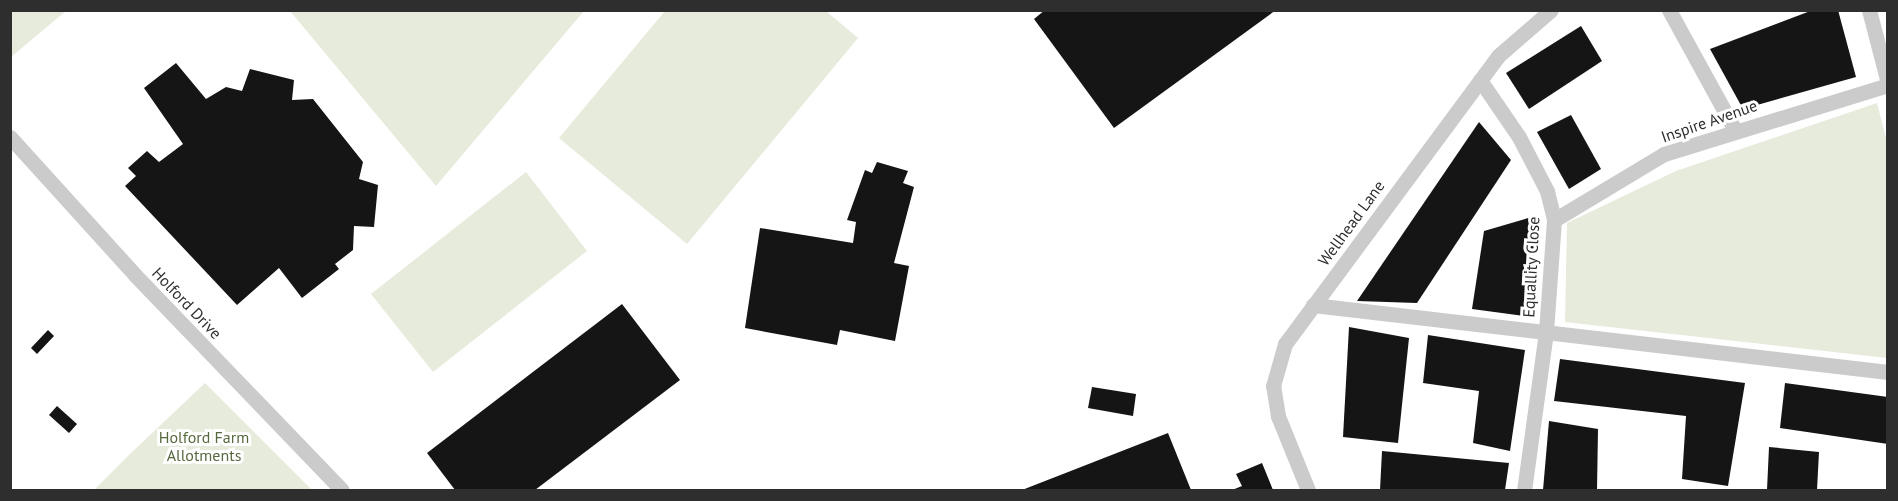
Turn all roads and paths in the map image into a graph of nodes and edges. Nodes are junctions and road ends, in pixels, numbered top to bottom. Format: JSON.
{"nodes":[{"id":1,"x":1551,"y":10,"type":"edge"},
{"id":2,"x":1669,"y":10,"type":"edge"},
{"id":3,"x":1869,"y":10,"type":"edge"},
{"id":4,"x":1480,"y":80,"type":"junction"},
{"id":5,"x":1887,"y":84,"type":"edge"},
{"id":6,"x":1735,"y":130,"type":"junction"},
{"id":7,"x":10,"y":137,"type":"edge"},
{"id":8,"x":1554,"y":220,"type":"junction"},
{"id":9,"x":1313,"y":305,"type":"junction"},
{"id":10,"x":1546,"y":332,"type":"junction"},
{"id":11,"x":1887,"y":372,"type":"edge"},
{"id":12,"x":342,"y":490,"type":"edge"},
{"id":13,"x":1308,"y":490,"type":"edge"},
{"id":14,"x":1524,"y":490,"type":"edge"}],
"edges":[{"from":1,"to":4,"type":"street","name":"Wellhead Lane"},
{"from":2,"to":6,"type":"street"},
{"from":3,"to":5,"type":"street"},
{"from":4,"to":8,"type":"street","name":"Equallity Close"},
{"from":4,"to":9,"type":"street","name":"Wellhead Lane"},
{"from":5,"to":6,"type":"street","name":"Inspire Avenue"},
{"from":6,"to":8,"type":"street","name":"Inspire Avenue"},
{"from":7,"to":12,"type":"street","name":"Holford Drive"},
{"from":8,"to":10,"type":"street","name":"Equallity Close"},
{"from":9,"to":10,"type":"street"},
{"from":9,"to":13,"type":"street","name":"Wellhead Lane"},
{"from":10,"to":11,"type":"street"},
{"from":10,"to":14,"type":"street","name":"Equallity Close"}]}
